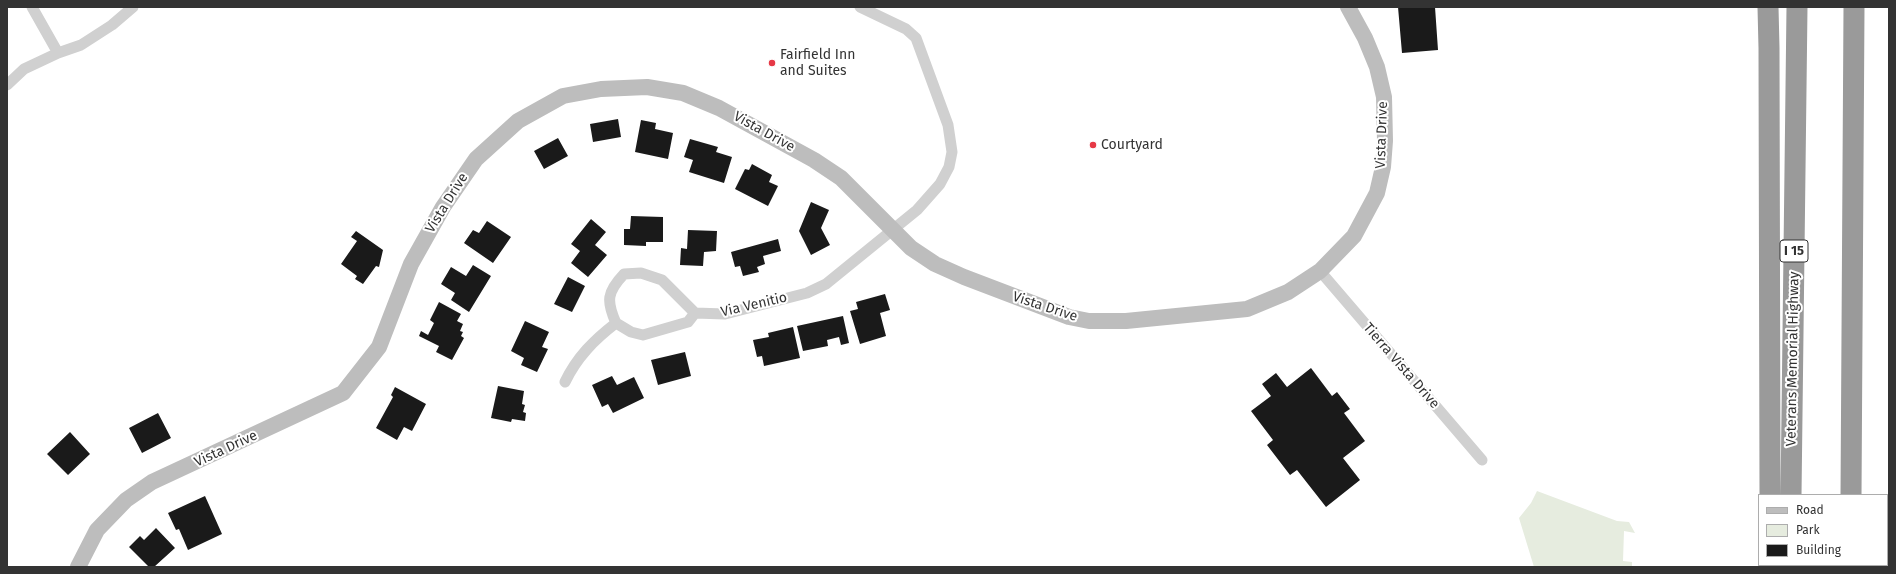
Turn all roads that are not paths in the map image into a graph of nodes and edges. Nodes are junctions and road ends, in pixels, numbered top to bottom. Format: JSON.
{"nodes":[{"id":1,"x":32,"y":7,"type":"edge"},
{"id":2,"x":133,"y":7,"type":"edge"},
{"id":3,"x":860,"y":7,"type":"edge"},
{"id":4,"x":1348,"y":7,"type":"edge"},
{"id":5,"x":1768,"y":7,"type":"edge"},
{"id":6,"x":1797,"y":7,"type":"edge"},
{"id":7,"x":1854,"y":7,"type":"edge"},
{"id":8,"x":58,"y":52,"type":"junction"},
{"id":9,"x":7,"y":85,"type":"edge"},
{"id":10,"x":892,"y":229,"type":"junction"},
{"id":11,"x":1320,"y":271,"type":"junction"},
{"id":12,"x":695,"y":314,"type":"junction"},
{"id":13,"x":616,"y":323,"type":"junction"},
{"id":14,"x":564,"y":382,"type":"dead end"},
{"id":15,"x":1482,"y":460,"type":"dead end"},
{"id":16,"x":1770,"y":494,"type":"edge"},
{"id":17,"x":1791,"y":494,"type":"edge"},
{"id":18,"x":1851,"y":494,"type":"edge"},
{"id":19,"x":1889,"y":527,"type":"edge"},
{"id":20,"x":1888,"y":540,"type":"edge"},
{"id":21,"x":78,"y":567,"type":"edge"}],
"edges":[{"from":1,"to":8,"type":"street"},
{"from":2,"to":8,"type":"street"},
{"from":3,"to":10,"type":"street","name":"Via Venitio"},
{"from":4,"to":11,"type":"street","name":"Vista Drive"},
{"from":5,"to":16,"type":"highway"},
{"from":6,"to":17,"type":"highway","name":"Veterans Memorial Highway","number":"I 15"},
{"from":7,"to":18,"type":"highway"},
{"from":8,"to":9,"type":"street"},
{"from":10,"to":11,"type":"street","name":"Vista Drive"},
{"from":10,"to":12,"type":"street","name":"Via Venitio"},
{"from":10,"to":21,"type":"street","name":"Vista Drive"},
{"from":11,"to":15,"type":"street","name":"Tierra Vista Drive"},
{"from":12,"to":13,"type":"street"},
{"from":12,"to":13,"type":"street"},
{"from":13,"to":14,"type":"street"},
{"from":19,"to":20,"type":"highway"}]}
